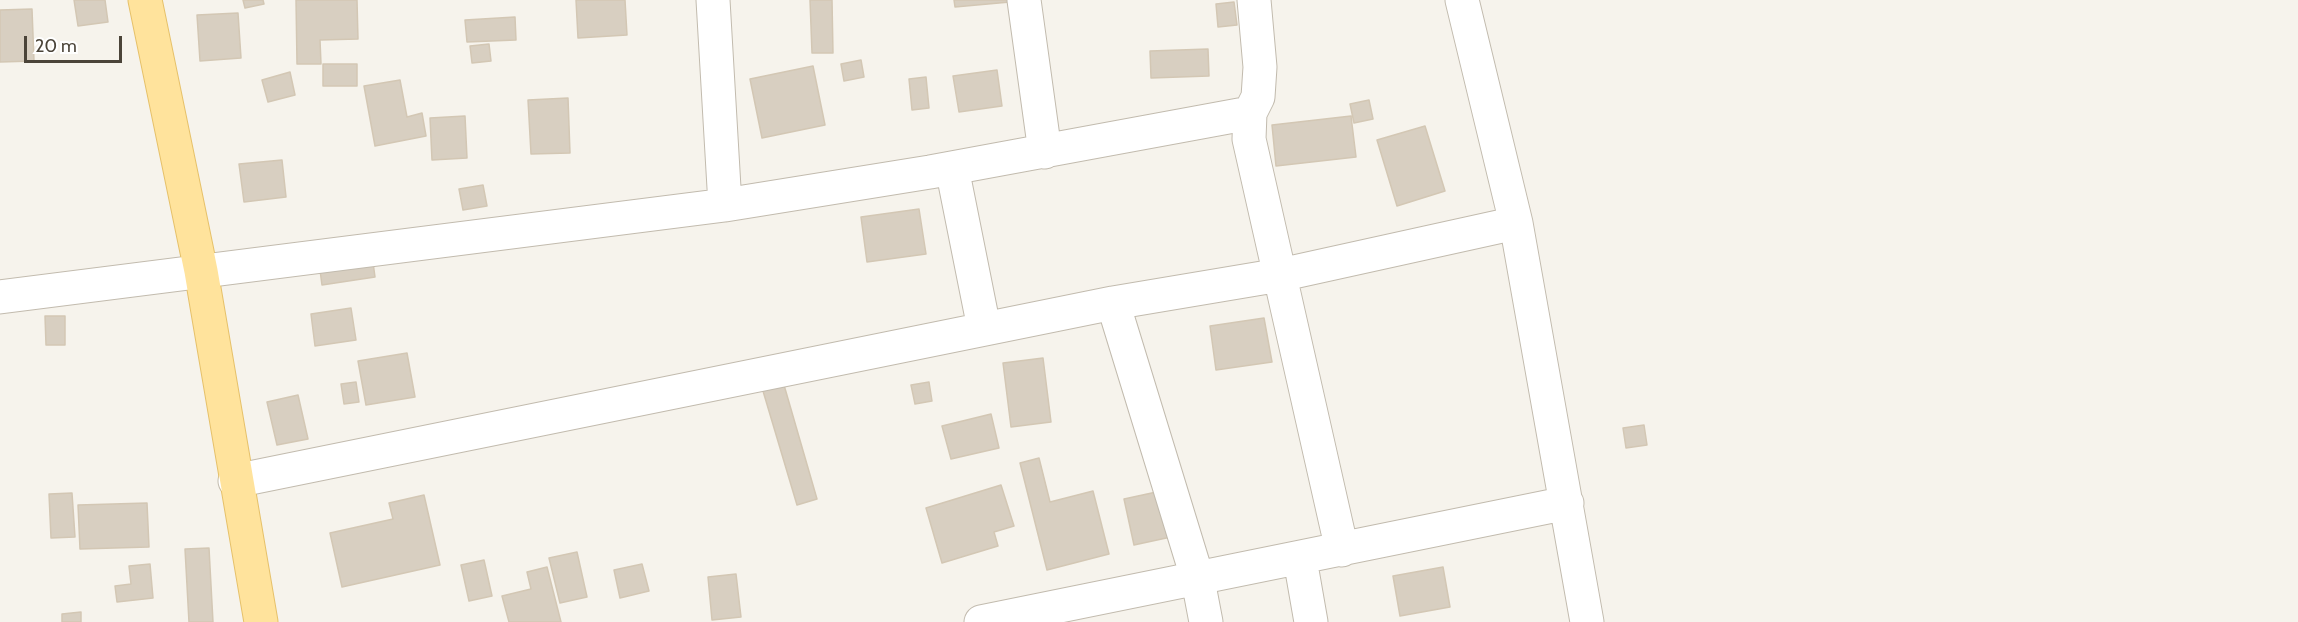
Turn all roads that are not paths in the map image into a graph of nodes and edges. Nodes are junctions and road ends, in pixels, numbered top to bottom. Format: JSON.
{"nodes":[{"id":1,"x":145,"y":0,"type":"edge"},
{"id":2,"x":713,"y":0,"type":"edge"},
{"id":3,"x":1024,"y":0,"type":"edge"},
{"id":4,"x":1254,"y":0,"type":"edge"},
{"id":5,"x":1462,"y":0,"type":"edge"},
{"id":6,"x":1250,"y":113,"type":"junction"},
{"id":7,"x":1045,"y":152,"type":"junction"},
{"id":8,"x":952,"y":168,"type":"junction"},
{"id":9,"x":725,"y":205,"type":"junction"},
{"id":10,"x":1516,"y":223,"type":"junction"},
{"id":11,"x":201,"y":272,"type":"junction"},
{"id":12,"x":1280,"y":275,"type":"junction"},
{"id":13,"x":0,"y":297,"type":"edge"},
{"id":14,"x":1113,"y":303,"type":"junction"},
{"id":15,"x":984,"y":328,"type":"junction"},
{"id":16,"x":235,"y":481,"type":"junction"},
{"id":17,"x":1567,"y":503,"type":"junction"},
{"id":18,"x":1342,"y":550,"type":"junction"},
{"id":19,"x":1300,"y":559,"type":"junction"},
{"id":20,"x":1198,"y":580,"type":"junction"},
{"id":21,"x":261,"y":622,"type":"edge"},
{"id":22,"x":981,"y":622,"type":"edge"},
{"id":23,"x":1206,"y":622,"type":"edge"},
{"id":24,"x":1311,"y":622,"type":"edge"},
{"id":25,"x":1587,"y":622,"type":"edge"}],
"edges":[{"from":1,"to":11,"type":"main road"},
{"from":2,"to":9,"type":"street"},
{"from":3,"to":7,"type":"street"},
{"from":4,"to":6,"type":"street"},
{"from":5,"to":10,"type":"street"},
{"from":6,"to":7,"type":"street"},
{"from":6,"to":12,"type":"street"},
{"from":7,"to":8,"type":"street"},
{"from":8,"to":9,"type":"street"},
{"from":8,"to":15,"type":"street"},
{"from":9,"to":11,"type":"street"},
{"from":10,"to":12,"type":"street"},
{"from":10,"to":17,"type":"street"},
{"from":11,"to":13,"type":"street"},
{"from":11,"to":16,"type":"main road"},
{"from":12,"to":14,"type":"street"},
{"from":12,"to":18,"type":"street"},
{"from":14,"to":15,"type":"street"},
{"from":14,"to":20,"type":"street"},
{"from":15,"to":16,"type":"street"},
{"from":16,"to":21,"type":"main road"},
{"from":17,"to":18,"type":"street"},
{"from":17,"to":25,"type":"street"},
{"from":18,"to":19,"type":"street"},
{"from":19,"to":20,"type":"street"},
{"from":19,"to":24,"type":"street"},
{"from":20,"to":22,"type":"street"},
{"from":20,"to":23,"type":"street"}]}
